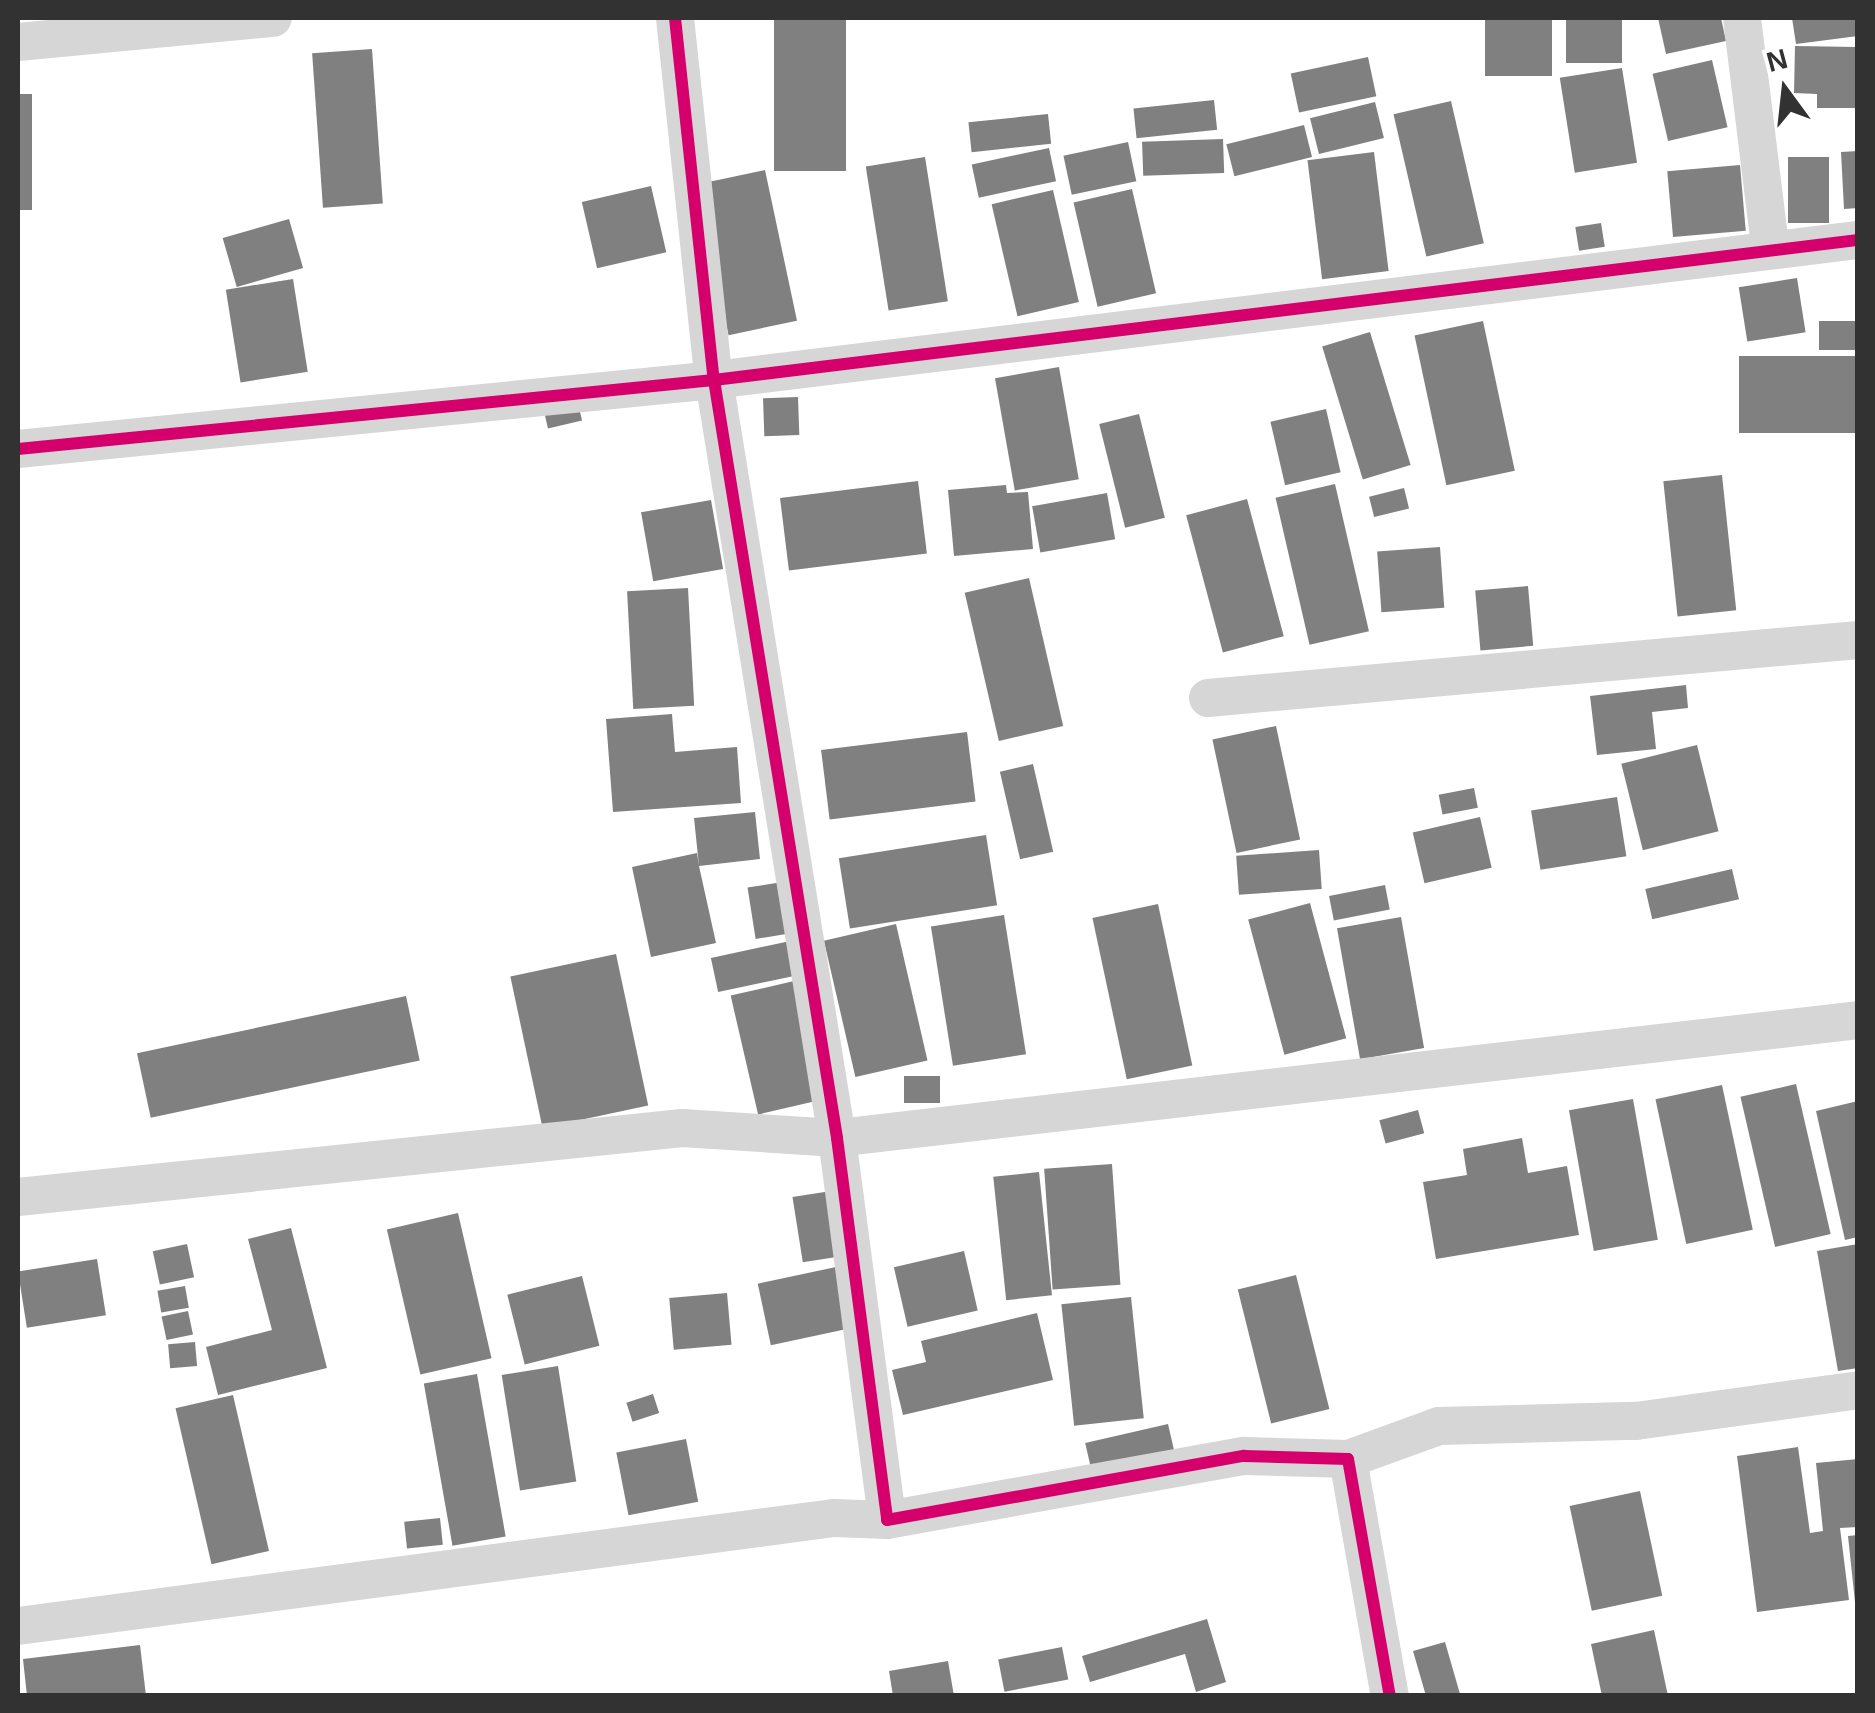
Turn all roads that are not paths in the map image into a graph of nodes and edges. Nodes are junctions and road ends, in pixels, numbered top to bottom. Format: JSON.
{"nodes":[{"id":1,"x":273,"y":18,"type":"edge"},
{"id":2,"x":675,"y":18,"type":"edge"},
{"id":3,"x":1742,"y":18,"type":"edge"},
{"id":4,"x":18,"y":42,"type":"edge"},
{"id":5,"x":1858,"y":240,"type":"edge"},
{"id":6,"x":1770,"y":246,"type":"junction"},
{"id":7,"x":714,"y":380,"type":"junction"},
{"id":8,"x":18,"y":450,"type":"edge"},
{"id":9,"x":1858,"y":640,"type":"edge"},
{"id":10,"x":1208,"y":698,"type":"dead end"},
{"id":11,"x":1858,"y":1020,"type":"edge"},
{"id":12,"x":837,"y":1138,"type":"junction"},
{"id":13,"x":18,"y":1197,"type":"edge"},
{"id":14,"x":1858,"y":1390,"type":"edge"},
{"id":15,"x":1348,"y":1459,"type":"junction"},
{"id":16,"x":887,"y":1520,"type":"junction"},
{"id":17,"x":18,"y":1626,"type":"edge"},
{"id":18,"x":1390,"y":1696,"type":"edge"}],
"edges":[{"from":1,"to":4,"type":"street"},
{"from":2,"to":7,"type":"street"},
{"from":3,"to":6,"type":"street"},
{"from":5,"to":6,"type":"street"},
{"from":6,"to":7,"type":"street"},
{"from":7,"to":8,"type":"street"},
{"from":7,"to":12,"type":"street"},
{"from":9,"to":10,"type":"street"},
{"from":11,"to":12,"type":"street"},
{"from":12,"to":13,"type":"street"},
{"from":12,"to":16,"type":"street"},
{"from":14,"to":15,"type":"street"},
{"from":15,"to":16,"type":"street"},
{"from":15,"to":18,"type":"street"},
{"from":16,"to":17,"type":"street"}]}
